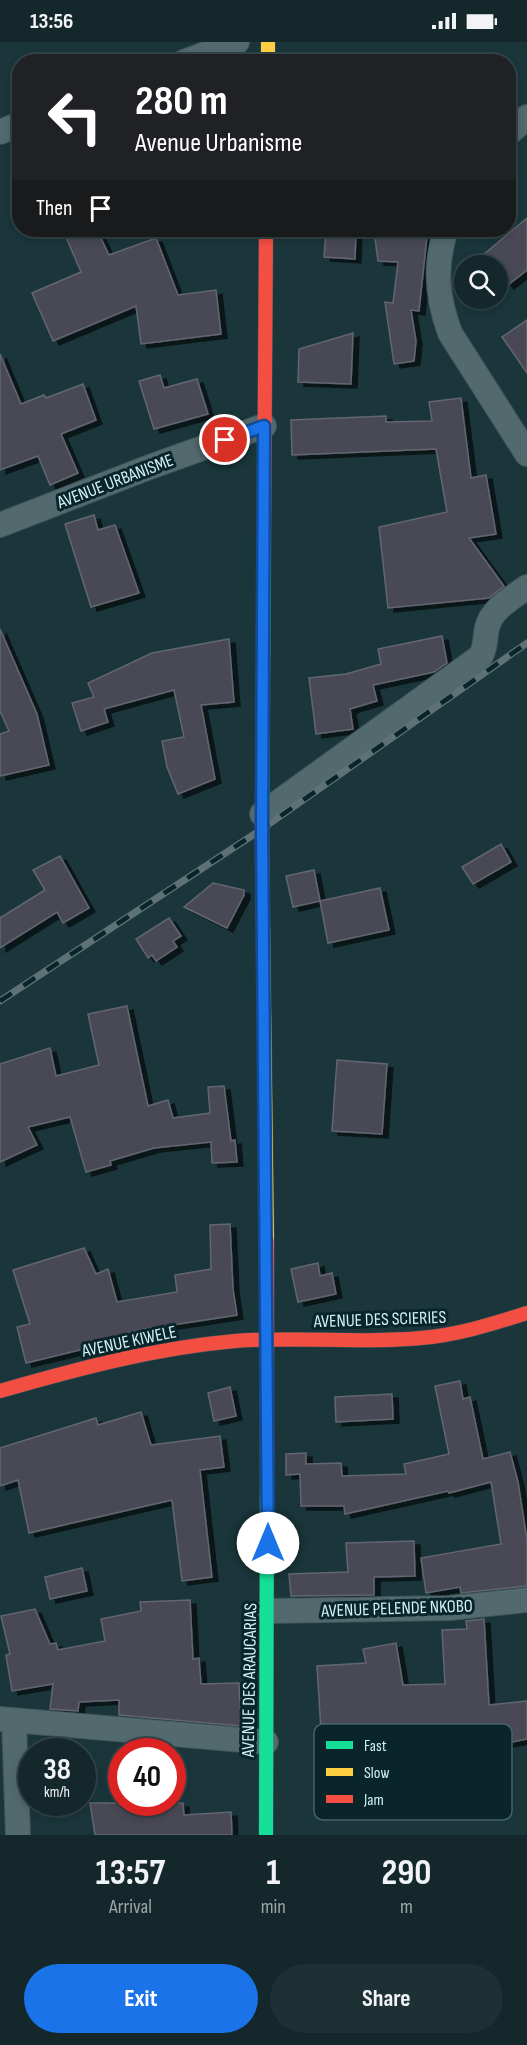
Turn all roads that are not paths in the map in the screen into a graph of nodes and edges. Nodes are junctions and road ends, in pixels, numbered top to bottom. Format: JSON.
{"nodes":[{"id":1,"x":237,"y":42,"type":"edge"},
{"id":2,"x":205,"y":54,"type":"edge"},
{"id":3,"x":266,"y":237,"type":"edge"},
{"id":4,"x":445,"y":237,"type":"edge"},
{"id":5,"x":264,"y":426,"type":"junction"},
{"id":6,"x":527,"y":454,"type":"edge"},
{"id":7,"x":0,"y":525,"type":"edge"},
{"id":8,"x":527,"y":587,"type":"edge"},
{"id":9,"x":262,"y":814,"type":"junction"},
{"id":10,"x":527,"y":1313,"type":"edge"},
{"id":11,"x":268,"y":1339,"type":"junction"},
{"id":12,"x":0,"y":1390,"type":"edge"},
{"id":13,"x":527,"y":1600,"type":"edge"},
{"id":14,"x":268,"y":1611,"type":"junction"},
{"id":15,"x":7,"y":1720,"type":"edge"},
{"id":16,"x":266,"y":1742,"type":"junction"},
{"id":17,"x":18,"y":1835,"type":"edge"},
{"id":18,"x":266,"y":1835,"type":"edge"}],
"edges":[{"from":1,"to":2,"type":"street"},
{"from":3,"to":5,"type":"street","name":"AVENUE DES ARAUCARIAS"},
{"from":4,"to":6,"type":"street"},
{"from":5,"to":7,"type":"street","name":"AVENUE URBANISME"},
{"from":5,"to":9,"type":"street","name":"AVENUE DES ARAUCARIAS"},
{"from":8,"to":9,"type":"street"},
{"from":9,"to":11,"type":"street","name":"AVENUE DES ARAUCARIAS"},
{"from":10,"to":11,"type":"street","name":"AVENUE DES SCIERIES"},
{"from":11,"to":12,"type":"street","name":"AVENUE KIWELE"},
{"from":11,"to":14,"type":"street","name":"AVENUE DES ARAUCARIAS"},
{"from":13,"to":14,"type":"street","name":"AVENUE PELENDE NKOBO"},
{"from":14,"to":16,"type":"street","name":"AVENUE DES ARAUCARIAS"},
{"from":15,"to":16,"type":"street"},
{"from":15,"to":17,"type":"street"},
{"from":16,"to":18,"type":"street","name":"AVENUE DES ARAUCARIAS"}]}
